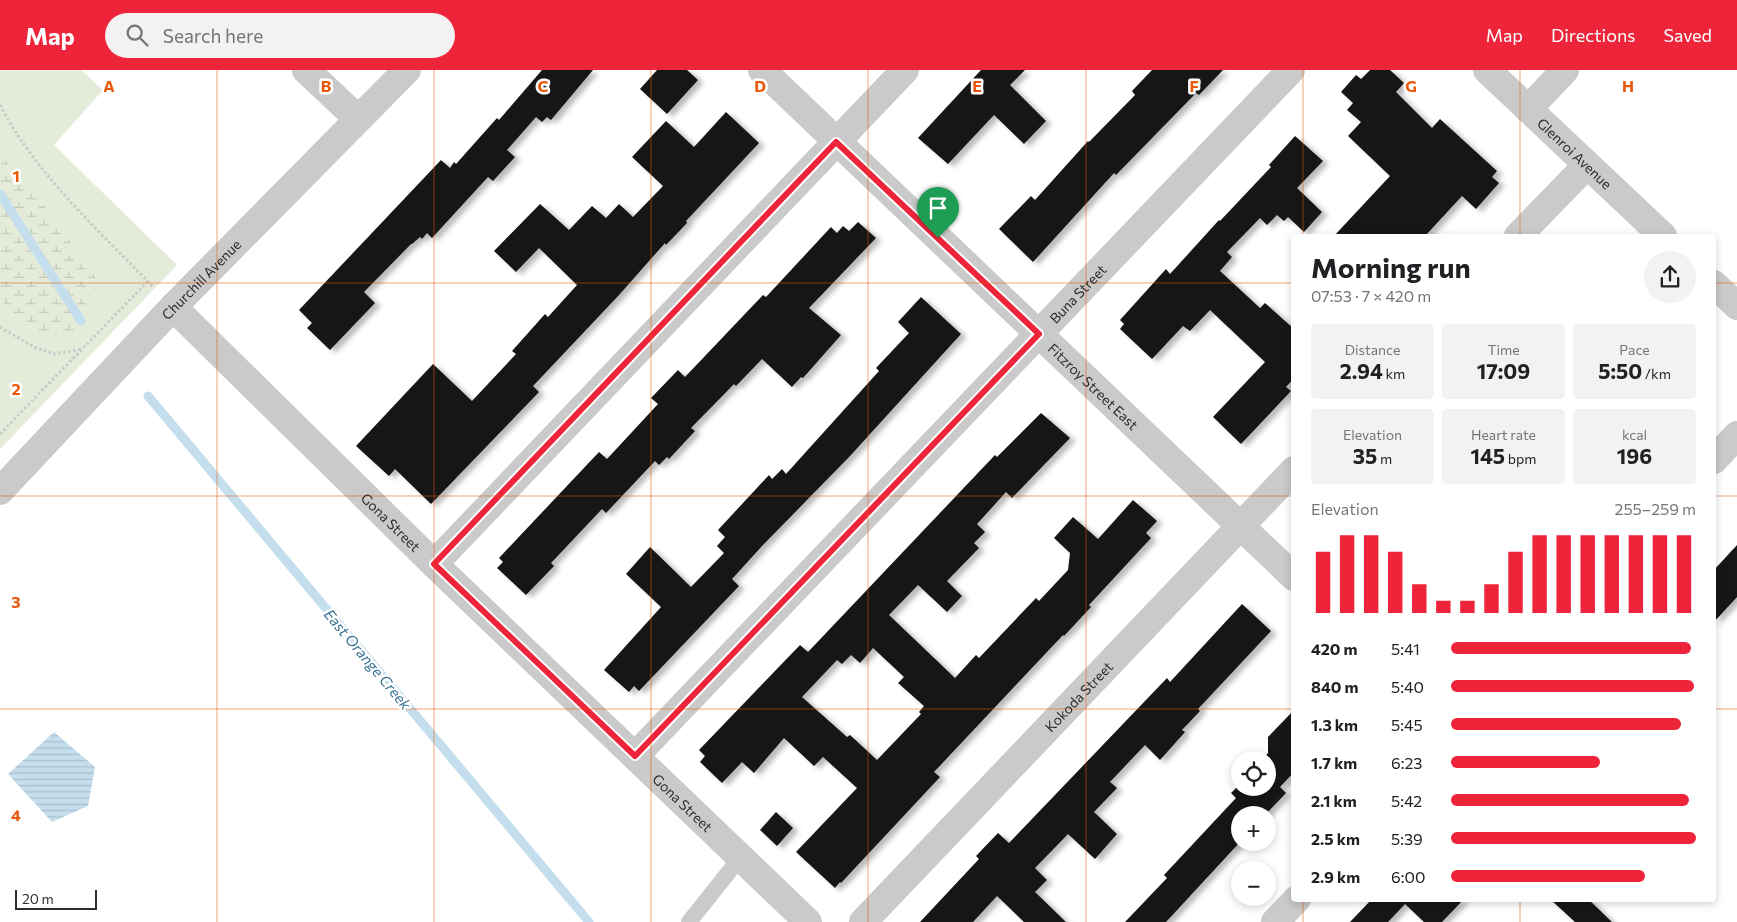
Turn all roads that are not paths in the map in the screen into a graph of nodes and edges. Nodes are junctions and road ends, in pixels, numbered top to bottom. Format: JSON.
{"nodes":[{"id":1,"x":306,"y":70,"type":"edge"},
{"id":2,"x":407,"y":70,"type":"edge"},
{"id":3,"x":762,"y":70,"type":"edge"},
{"id":4,"x":905,"y":70,"type":"edge"},
{"id":5,"x":1291,"y":70,"type":"edge"},
{"id":6,"x":1487,"y":70,"type":"edge"},
{"id":7,"x":1565,"y":70,"type":"edge"},
{"id":8,"x":1528,"y":109,"type":"junction"},
{"id":9,"x":358,"y":119,"type":"junction"},
{"id":10,"x":836,"y":142,"type":"junction"},
{"id":11,"x":1587,"y":165,"type":"junction"},
{"id":12,"x":1520,"y":234,"type":"edge"},
{"id":13,"x":1661,"y":234,"type":"edge"},
{"id":14,"x":1716,"y":286,"type":"edge"},
{"id":15,"x":1737,"y":306,"type":"edge"},
{"id":16,"x":173,"y":307,"type":"junction"},
{"id":17,"x":1039,"y":334,"type":"junction"},
{"id":18,"x":1737,"y":435,"type":"edge"},
{"id":19,"x":1716,"y":458,"type":"edge"},
{"id":20,"x":1291,"y":473,"type":"edge"},
{"id":21,"x":0,"y":491,"type":"edge"},
{"id":22,"x":1240,"y":526,"type":"junction"},
{"id":23,"x":434,"y":564,"type":"junction"},
{"id":24,"x":1291,"y":574,"type":"edge"},
{"id":25,"x":635,"y":756,"type":"junction"},
{"id":26,"x":740,"y":858,"type":"junction"},
{"id":27,"x":1294,"y":902,"type":"edge"},
{"id":28,"x":688,"y":922,"type":"edge"},
{"id":29,"x":808,"y":922,"type":"edge"},
{"id":30,"x":863,"y":922,"type":"edge"},
{"id":31,"x":1275,"y":922,"type":"edge"}],
"edges":[{"from":1,"to":9,"type":"street"},
{"from":2,"to":9,"type":"street","name":"Churchill Avenue"},
{"from":3,"to":10,"type":"street","name":"Fitzroy Street East"},
{"from":4,"to":10,"type":"street"},
{"from":5,"to":17,"type":"street","name":"Buna Street"},
{"from":6,"to":8,"type":"street","name":"Glenroi Avenue"},
{"from":7,"to":8,"type":"street"},
{"from":8,"to":11,"type":"street","name":"Glenroi Avenue"},
{"from":9,"to":16,"type":"street","name":"Churchill Avenue"},
{"from":10,"to":17,"type":"street","name":"Fitzroy Street East"},
{"from":10,"to":23,"type":"street"},
{"from":11,"to":12,"type":"street"},
{"from":11,"to":13,"type":"street","name":"Glenroi Avenue"},
{"from":14,"to":15,"type":"street"},
{"from":16,"to":21,"type":"street","name":"Churchill Avenue"},
{"from":16,"to":23,"type":"street","name":"Gona Street"},
{"from":17,"to":22,"type":"street","name":"Fitzroy Street East"},
{"from":17,"to":25,"type":"street","name":"Buna Street"},
{"from":18,"to":19,"type":"street"},
{"from":20,"to":22,"type":"street","name":"Kokoda Street"},
{"from":22,"to":24,"type":"street","name":"Fitzroy Street East"},
{"from":22,"to":30,"type":"street","name":"Kokoda Street"},
{"from":23,"to":25,"type":"street","name":"Gona Street"},
{"from":25,"to":26,"type":"street","name":"Gona Street"},
{"from":26,"to":28,"type":"lane"},
{"from":26,"to":29,"type":"street","name":"Gona Street"},
{"from":27,"to":31,"type":"street"}]}
